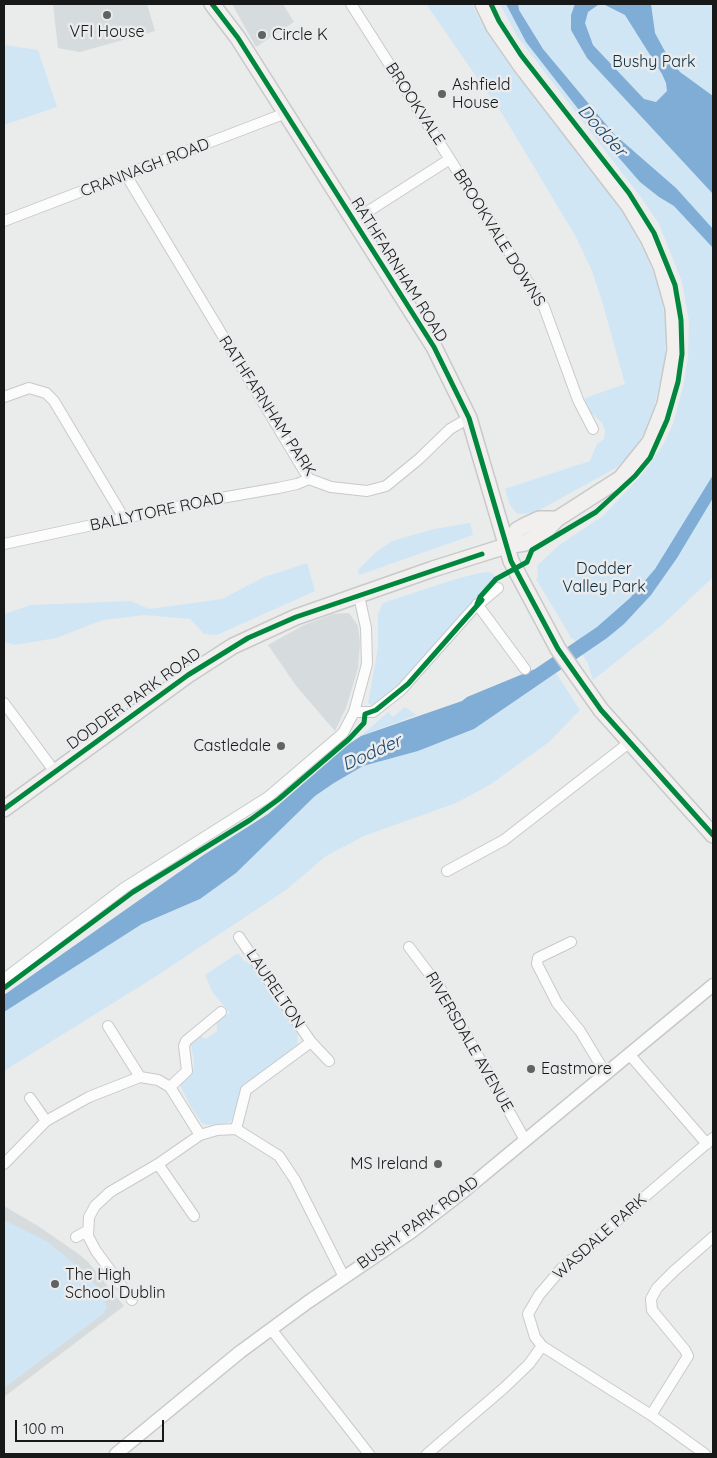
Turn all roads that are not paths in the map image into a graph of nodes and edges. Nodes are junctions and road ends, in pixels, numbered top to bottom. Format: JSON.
{"nodes":[{"id":1,"x":212,"y":4,"type":"edge"},
{"id":2,"x":351,"y":4,"type":"edge"},
{"id":3,"x":483,"y":4,"type":"edge"},
{"id":4,"x":286,"y":114,"type":"junction"},
{"id":5,"x":450,"y":159,"type":"junction"},
{"id":6,"x":126,"y":175,"type":"junction"},
{"id":7,"x":4,"y":221,"type":"edge"},
{"id":8,"x":353,"y":221,"type":"junction"},
{"id":9,"x":4,"y":397,"type":"edge"},
{"id":10,"x":469,"y":418,"type":"junction"},
{"id":11,"x":593,"y":429,"type":"dead end"},
{"id":12,"x":309,"y":479,"type":"junction"},
{"id":13,"x":125,"y":520,"type":"junction"},
{"id":14,"x":4,"y":544,"type":"edge"},
{"id":15,"x":506,"y":546,"type":"junction"},
{"id":16,"x":498,"y":588,"type":"dead end"},
{"id":17,"x":359,"y":596,"type":"junction"},
{"id":18,"x":477,"y":604,"type":"junction"},
{"id":19,"x":525,"y":669,"type":"dead end"},
{"id":20,"x":4,"y":703,"type":"edge"},
{"id":21,"x":354,"y":712,"type":"junction"},
{"id":22,"x":630,"y":742,"type":"junction"},
{"id":23,"x":55,"y":772,"type":"junction"},
{"id":24,"x":4,"y":809,"type":"edge"},
{"id":25,"x":713,"y":835,"type":"edge"},
{"id":26,"x":447,"y":871,"type":"dead end"},
{"id":27,"x":239,"y":937,"type":"dead end"},
{"id":28,"x":571,"y":942,"type":"dead end"},
{"id":29,"x":409,"y":947,"type":"dead end"},
{"id":30,"x":4,"y":979,"type":"edge"},
{"id":31,"x":713,"y":985,"type":"edge"},
{"id":32,"x":221,"y":1012,"type":"dead end"},
{"id":33,"x":108,"y":1026,"type":"dead end"},
{"id":34,"x":310,"y":1042,"type":"junction"},
{"id":35,"x":629,"y":1054,"type":"junction"},
{"id":36,"x":329,"y":1062,"type":"dead end"},
{"id":37,"x":606,"y":1074,"type":"junction"},
{"id":38,"x":140,"y":1077,"type":"junction"},
{"id":39,"x":170,"y":1087,"type":"junction"},
{"id":40,"x":30,"y":1098,"type":"dead end"},
{"id":41,"x":46,"y":1121,"type":"junction"},
{"id":42,"x":236,"y":1129,"type":"junction"},
{"id":43,"x":200,"y":1135,"type":"junction"},
{"id":44,"x":526,"y":1140,"type":"junction"},
{"id":45,"x":710,"y":1141,"type":"edge"},
{"id":46,"x":4,"y":1164,"type":"edge"},
{"id":47,"x":158,"y":1164,"type":"junction"},
{"id":48,"x":194,"y":1216,"type":"dead end"},
{"id":49,"x":87,"y":1231,"type":"junction"},
{"id":50,"x":76,"y":1237,"type":"dead end"},
{"id":51,"x":713,"y":1237,"type":"edge"},
{"id":52,"x":344,"y":1277,"type":"junction"},
{"id":53,"x":132,"y":1300,"type":"dead end"},
{"id":54,"x":272,"y":1329,"type":"junction"},
{"id":55,"x":542,"y":1346,"type":"junction"},
{"id":56,"x":651,"y":1415,"type":"junction"},
{"id":57,"x":116,"y":1454,"type":"edge"},
{"id":58,"x":369,"y":1454,"type":"edge"},
{"id":59,"x":428,"y":1454,"type":"edge"},
{"id":60,"x":706,"y":1454,"type":"edge"}],
"edges":[{"from":1,"to":4,"type":"main road","name":"RATHFARNHAM ROAD"},
{"from":2,"to":5,"type":"street","name":"BROOKVALE"},
{"from":3,"to":15,"type":"main road"},
{"from":4,"to":6,"type":"street","name":"CRANNAGH ROAD"},
{"from":4,"to":8,"type":"main road","name":"RATHFARNHAM ROAD"},
{"from":5,"to":8,"type":"street","name":"BROOKVALE"},
{"from":5,"to":11,"type":"street","name":"BROOKVALE DOWNS"},
{"from":6,"to":7,"type":"street","name":"CRANNAGH ROAD"},
{"from":6,"to":12,"type":"street","name":"RATHFARNHAM PARK"},
{"from":8,"to":10,"type":"main road","name":"RATHFARNHAM ROAD"},
{"from":9,"to":13,"type":"street"},
{"from":10,"to":12,"type":"street","name":"RATHFARNHAM PARK"},
{"from":10,"to":15,"type":"main road","name":"RATHFARNHAM ROAD"},
{"from":12,"to":13,"type":"street","name":"BALLYTORE ROAD"},
{"from":13,"to":14,"type":"street","name":"BALLYTORE ROAD"},
{"from":15,"to":17,"type":"main road","name":"DODDER PARK ROAD"},
{"from":15,"to":22,"type":"main road","name":"RATHFARNHAM ROAD"},
{"from":16,"to":18,"type":"street"},
{"from":17,"to":21,"type":"street"},
{"from":17,"to":23,"type":"main road","name":"DODDER PARK ROAD"},
{"from":18,"to":19,"type":"street"},
{"from":18,"to":21,"type":"street"},
{"from":20,"to":23,"type":"street"},
{"from":21,"to":30,"type":"street"},
{"from":22,"to":25,"type":"main road","name":"RATHFARNHAM ROAD"},
{"from":22,"to":26,"type":"street"},
{"from":23,"to":24,"type":"main road","name":"DODDER PARK ROAD"},
{"from":27,"to":34,"type":"street","name":"LAURELTON"},
{"from":28,"to":37,"type":"street"},
{"from":29,"to":44,"type":"street","name":"RIVERSDALE AVENUE"},
{"from":31,"to":35,"type":"street","name":"BUSHY PARK ROAD"},
{"from":32,"to":39,"type":"street"},
{"from":33,"to":38,"type":"street"},
{"from":34,"to":36,"type":"street","name":"LAURELTON"},
{"from":34,"to":42,"type":"street","name":"LAURELTON"},
{"from":35,"to":37,"type":"street","name":"BUSHY PARK ROAD"},
{"from":35,"to":45,"type":"street","name":"WASDALE PARK"},
{"from":37,"to":44,"type":"street","name":"BUSHY PARK ROAD"},
{"from":38,"to":39,"type":"street"},
{"from":38,"to":41,"type":"street"},
{"from":39,"to":43,"type":"street"},
{"from":40,"to":41,"type":"street"},
{"from":41,"to":46,"type":"street"},
{"from":42,"to":43,"type":"street"},
{"from":42,"to":52,"type":"street"},
{"from":43,"to":47,"type":"street"},
{"from":44,"to":52,"type":"street","name":"BUSHY PARK ROAD"},
{"from":45,"to":55,"type":"street","name":"WASDALE PARK"},
{"from":47,"to":48,"type":"street"},
{"from":47,"to":49,"type":"street"},
{"from":49,"to":50,"type":"street"},
{"from":49,"to":53,"type":"street"},
{"from":51,"to":56,"type":"street"},
{"from":52,"to":54,"type":"street","name":"BUSHY PARK ROAD"},
{"from":54,"to":57,"type":"street","name":"BUSHY PARK ROAD"},
{"from":54,"to":58,"type":"street"},
{"from":55,"to":56,"type":"street"},
{"from":55,"to":59,"type":"street"},
{"from":56,"to":60,"type":"street"}]}
